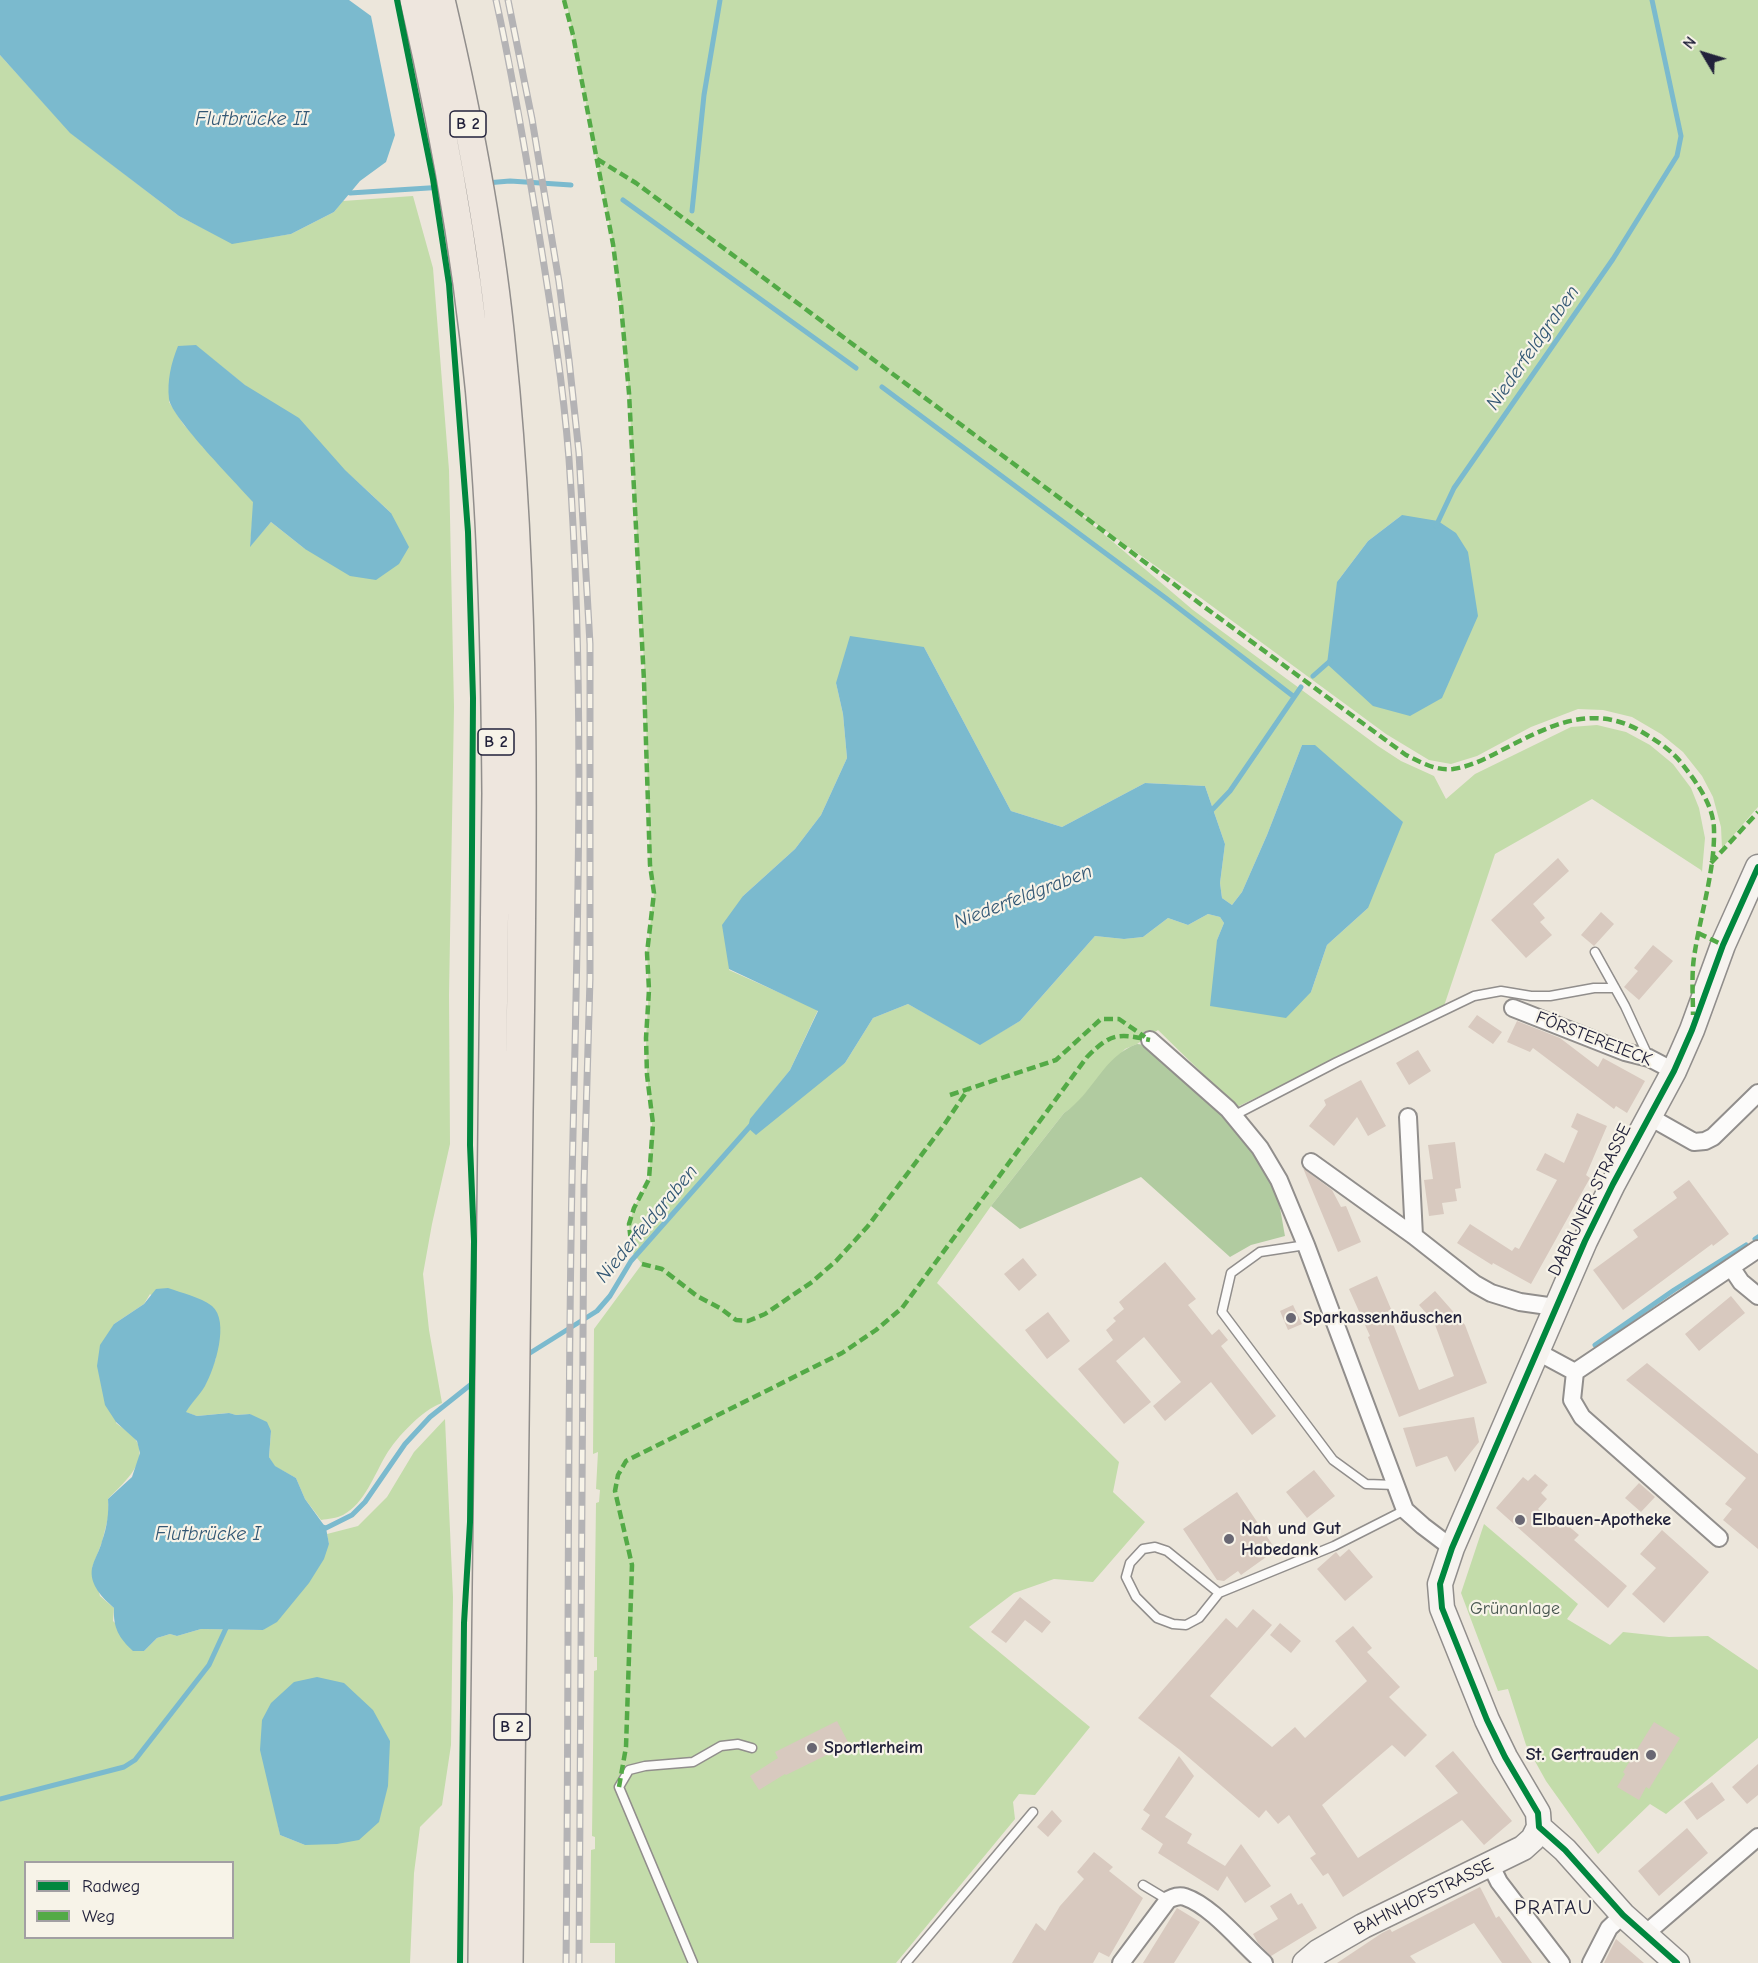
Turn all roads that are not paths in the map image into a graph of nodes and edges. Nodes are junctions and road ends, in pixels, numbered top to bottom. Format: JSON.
{"nodes":[{"id":1,"x":414,"y":0,"type":"edge"},
{"id":2,"x":441,"y":0,"type":"edge"},
{"id":3,"x":1758,"y":867,"type":"edge"},
{"id":4,"x":1595,"y":952,"type":"dead end"},
{"id":5,"x":1615,"y":987,"type":"junction"},
{"id":6,"x":1514,"y":1008,"type":"dead end"},
{"id":7,"x":1150,"y":1040,"type":"dead end"},
{"id":8,"x":1648,"y":1058,"type":"junction"},
{"id":9,"x":1674,"y":1071,"type":"junction"},
{"id":10,"x":1758,"y":1093,"type":"edge"},
{"id":11,"x":1233,"y":1116,"type":"junction"},
{"id":12,"x":1648,"y":1116,"type":"junction"},
{"id":13,"x":1408,"y":1117,"type":"dead end"},
{"id":14,"x":1311,"y":1162,"type":"dead end"},
{"id":15,"x":1414,"y":1236,"type":"junction"},
{"id":16,"x":1306,"y":1245,"type":"junction"},
{"id":17,"x":1758,"y":1249,"type":"edge"},
{"id":18,"x":1731,"y":1267,"type":"junction"},
{"id":19,"x":1758,"y":1296,"type":"edge"},
{"id":20,"x":1555,"y":1307,"type":"junction"},
{"id":21,"x":1536,"y":1351,"type":"junction"},
{"id":22,"x":1575,"y":1372,"type":"junction"},
{"id":23,"x":1397,"y":1485,"type":"junction"},
{"id":24,"x":1406,"y":1510,"type":"junction"},
{"id":25,"x":1719,"y":1538,"type":"dead end"},
{"id":26,"x":1452,"y":1548,"type":"junction"},
{"id":27,"x":1219,"y":1593,"type":"junction"},
{"id":28,"x":752,"y":1748,"type":"dead end"},
{"id":29,"x":1033,"y":1812,"type":"dead end"},
{"id":30,"x":1539,"y":1827,"type":"junction"},
{"id":31,"x":1758,"y":1837,"type":"edge"},
{"id":32,"x":1490,"y":1864,"type":"junction"},
{"id":33,"x":1143,"y":1885,"type":"dead end"},
{"id":34,"x":1168,"y":1900,"type":"junction"},
{"id":35,"x":1623,"y":1915,"type":"junction"},
{"id":36,"x":1644,"y":1935,"type":"junction"},
{"id":37,"x":482,"y":1963,"type":"edge"},
{"id":38,"x":509,"y":1963,"type":"edge"},
{"id":39,"x":693,"y":1963,"type":"edge"},
{"id":40,"x":906,"y":1963,"type":"edge"},
{"id":41,"x":1121,"y":1963,"type":"edge"},
{"id":42,"x":1264,"y":1963,"type":"edge"},
{"id":43,"x":1305,"y":1963,"type":"edge"},
{"id":44,"x":1561,"y":1963,"type":"edge"},
{"id":45,"x":1591,"y":1963,"type":"edge"},
{"id":46,"x":1677,"y":1963,"type":"edge"}],
"edges":[{"from":1,"to":37,"type":"main road","number":"B 2"},
{"from":2,"to":38,"type":"main road","number":"B 2"},
{"from":3,"to":9,"type":"street","name":"DABRUNER STRASSE"},
{"from":4,"to":5,"type":"lane"},
{"from":5,"to":8,"type":"lane"},
{"from":5,"to":11,"type":"lane"},
{"from":6,"to":8,"type":"street","name":"FÖRSTEREIECK"},
{"from":7,"to":11,"type":"street"},
{"from":8,"to":9,"type":"street","name":"FÖRSTEREIECK"},
{"from":9,"to":12,"type":"street","name":"DABRUNER STRASSE"},
{"from":10,"to":12,"type":"street"},
{"from":11,"to":16,"type":"street"},
{"from":12,"to":20,"type":"street","name":"DABRUNER STRASSE"},
{"from":13,"to":15,"type":"street"},
{"from":14,"to":15,"type":"street"},
{"from":15,"to":20,"type":"street"},
{"from":16,"to":23,"type":"street"},
{"from":16,"to":23,"type":"lane"},
{"from":17,"to":18,"type":"street"},
{"from":18,"to":19,"type":"street"},
{"from":18,"to":22,"type":"street"},
{"from":20,"to":21,"type":"street","name":"DABRUNER STRASSE"},
{"from":21,"to":22,"type":"street"},
{"from":21,"to":26,"type":"street","name":"DABRUNER STRASSE"},
{"from":22,"to":25,"type":"street"},
{"from":23,"to":24,"type":"street"},
{"from":24,"to":26,"type":"street"},
{"from":24,"to":27,"type":"lane"},
{"from":26,"to":30,"type":"street","name":"DABRUNER STRASSE"},
{"from":27,"to":27,"type":"lane"},
{"from":28,"to":39,"type":"lane"},
{"from":29,"to":40,"type":"lane"},
{"from":30,"to":32,"type":"street","name":"BAHNHOFSTRASSE"},
{"from":30,"to":35,"type":"street"},
{"from":31,"to":36,"type":"street"},
{"from":32,"to":43,"type":"street","name":"BAHNHOFSTRASSE"},
{"from":32,"to":44,"type":"street"},
{"from":33,"to":34,"type":"lane"},
{"from":34,"to":41,"type":"street"},
{"from":34,"to":42,"type":"street"},
{"from":35,"to":36,"type":"street"},
{"from":35,"to":45,"type":"street"},
{"from":36,"to":46,"type":"street"}]}
